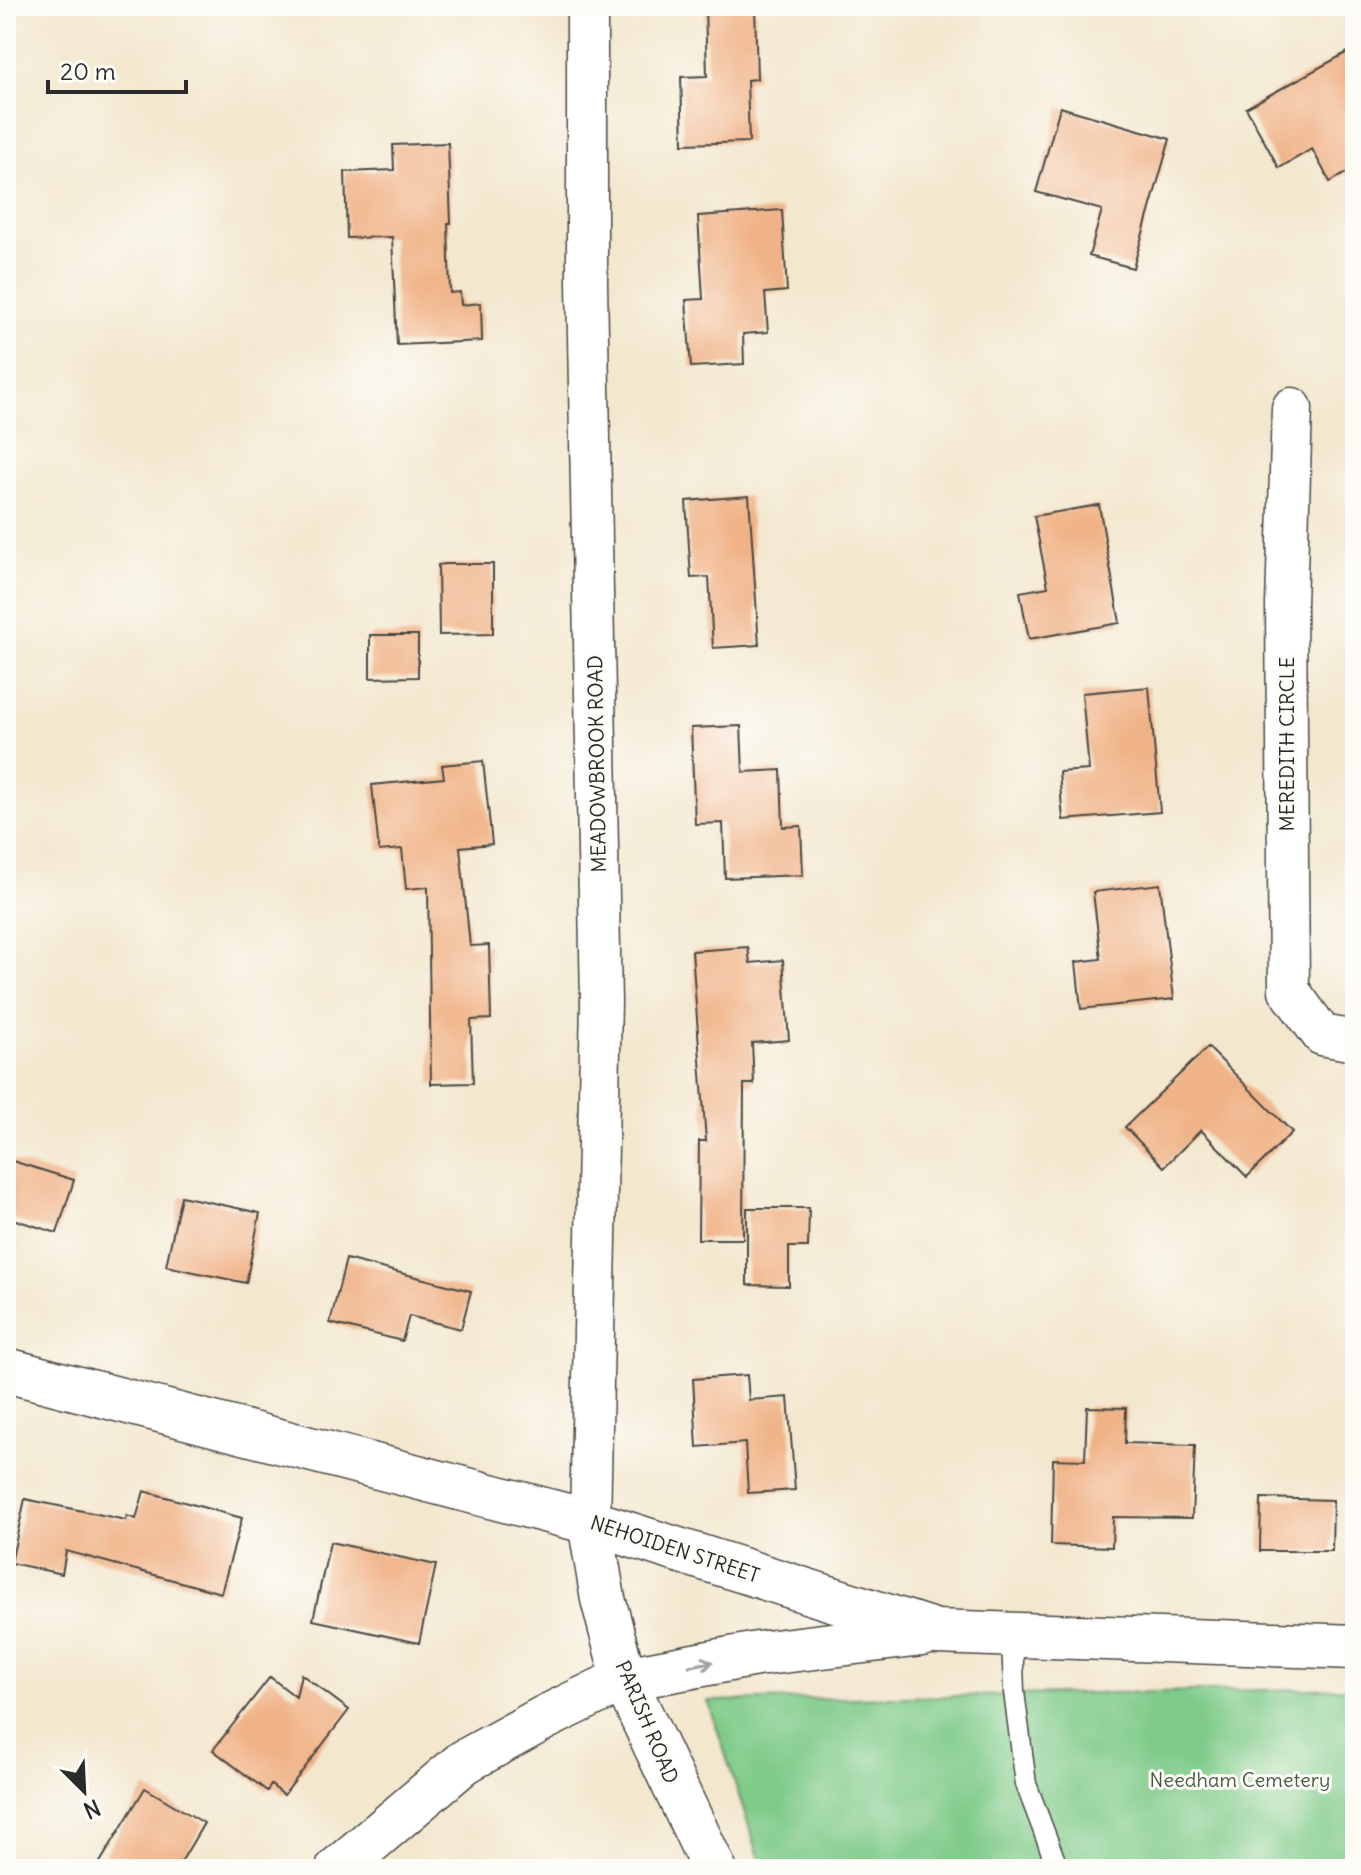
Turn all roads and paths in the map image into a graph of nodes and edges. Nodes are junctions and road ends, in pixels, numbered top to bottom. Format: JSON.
{"nodes":[{"id":1,"x":587,"y":6,"type":"edge"},
{"id":2,"x":1292,"y":408,"type":"dead end"},
{"id":3,"x":1355,"y":1041,"type":"edge"},
{"id":4,"x":6,"y":1370,"type":"edge"},
{"id":5,"x":590,"y":1522,"type":"junction"},
{"id":6,"x":936,"y":1632,"type":"junction"},
{"id":7,"x":1012,"y":1636,"type":"junction"},
{"id":8,"x":1355,"y":1647,"type":"edge"},
{"id":9,"x":624,"y":1679,"type":"junction"},
{"id":10,"x":338,"y":1869,"type":"edge"},
{"id":11,"x":714,"y":1869,"type":"edge"},
{"id":12,"x":1058,"y":1869,"type":"edge"}],
"edges":[{"from":1,"to":5,"type":"street","name":"MEADOWBROOK ROAD"},
{"from":2,"to":3,"type":"street","name":"MEREDITH CIRCLE"},
{"from":4,"to":5,"type":"street","name":"NEHOIDEN STREET"},
{"from":5,"to":6,"type":"street","name":"NEHOIDEN STREET"},
{"from":5,"to":9,"type":"street","name":"PARISH ROAD"},
{"from":6,"to":7,"type":"street","name":"NEHOIDEN STREET"},
{"from":9,"to":6,"type":"street","one_way":true},
{"from":7,"to":8,"type":"street","name":"NEHOIDEN STREET"},
{"from":7,"to":12,"type":"lane"},
{"from":9,"to":10,"type":"street"},
{"from":9,"to":11,"type":"street","name":"PARISH ROAD"}]}
